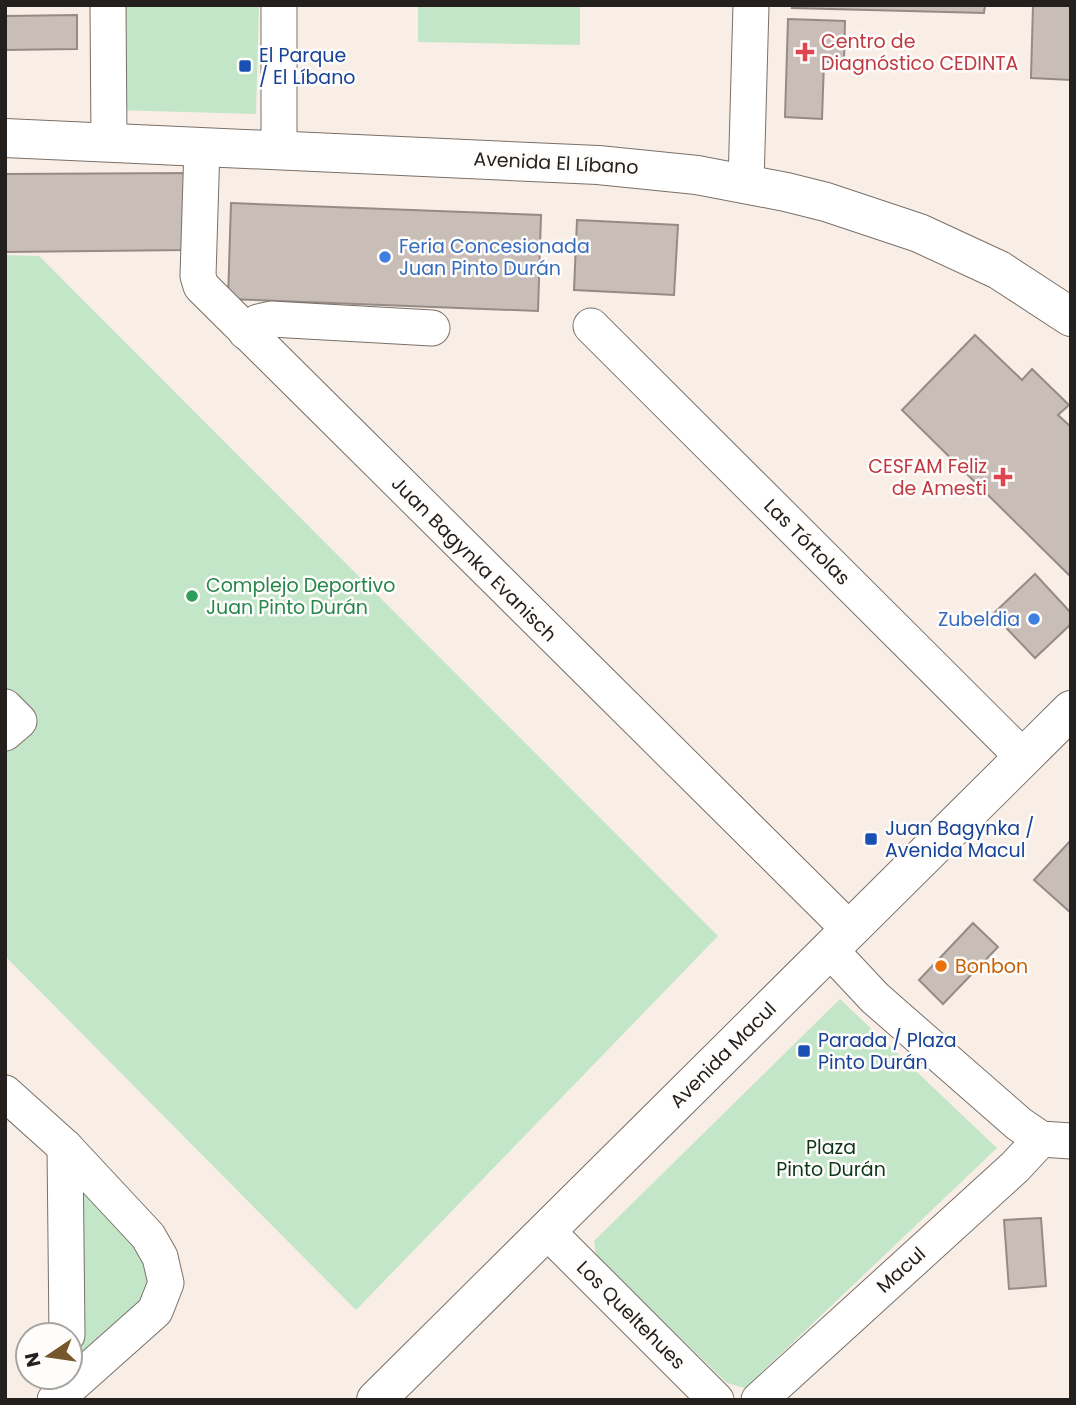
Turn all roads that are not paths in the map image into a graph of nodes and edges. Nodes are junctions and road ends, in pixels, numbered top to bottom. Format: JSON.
{"nodes":[{"id":1,"x":108,"y":5,"type":"edge"},
{"id":2,"x":279,"y":5,"type":"edge"},
{"id":3,"x":751,"y":5,"type":"edge"},
{"id":4,"x":7,"y":136,"type":"edge"},
{"id":5,"x":109,"y":141,"type":"junction"},
{"id":6,"x":202,"y":146,"type":"junction"},
{"id":7,"x":279,"y":149,"type":"junction"},
{"id":8,"x":746,"y":184,"type":"junction"},
{"id":9,"x":1071,"y":317,"type":"edge"},
{"id":10,"x":591,"y":326,"type":"dead end"},
{"id":11,"x":432,"y":328,"type":"dead end"},
{"id":12,"x":246,"y":332,"type":"junction"},
{"id":13,"x":5,"y":707,"type":"edge"},
{"id":14,"x":1071,"y":710,"type":"edge"},
{"id":15,"x":5,"y":733,"type":"edge"},
{"id":16,"x":1023,"y":757,"type":"junction"},
{"id":17,"x":840,"y":940,"type":"junction"},
{"id":18,"x":5,"y":1093,"type":"edge"},
{"id":19,"x":1056,"y":1140,"type":"edge"},
{"id":20,"x":65,"y":1147,"type":"junction"},
{"id":21,"x":546,"y":1230,"type":"junction"},
{"id":22,"x":67,"y":1321,"type":"edge"},
{"id":23,"x":84,"y":1370,"type":"edge"},
{"id":24,"x":376,"y":1400,"type":"edge"},
{"id":25,"x":716,"y":1400,"type":"edge"},
{"id":26,"x":759,"y":1400,"type":"edge"}],
"edges":[{"from":1,"to":5,"type":"street"},
{"from":2,"to":7,"type":"street"},
{"from":3,"to":8,"type":"street"},
{"from":4,"to":5,"type":"main road","name":"Avenida El Líbano"},
{"from":5,"to":6,"type":"main road","name":"Avenida El Líbano"},
{"from":6,"to":7,"type":"main road","name":"Avenida El Líbano"},
{"from":6,"to":12,"type":"street","name":"Juan Bagynka Evanisch"},
{"from":7,"to":8,"type":"main road","name":"Avenida El Líbano"},
{"from":8,"to":9,"type":"main road","name":"Avenida El Líbano"},
{"from":10,"to":16,"type":"street","name":"Las Tórtolas"},
{"from":11,"to":12,"type":"street"},
{"from":12,"to":17,"type":"street","name":"Juan Bagynka Evanisch"},
{"from":13,"to":15,"type":"street"},
{"from":14,"to":16,"type":"main road","name":"Avenida Macul"},
{"from":16,"to":17,"type":"main road","name":"Avenida Macul"},
{"from":17,"to":19,"type":"street","name":"Juan Bagynka Evanisch"},
{"from":17,"to":21,"type":"main road","name":"Avenida Macul"},
{"from":18,"to":20,"type":"street"},
{"from":19,"to":26,"type":"street","name":"Macul"},
{"from":20,"to":22,"type":"street"},
{"from":20,"to":23,"type":"street"},
{"from":21,"to":24,"type":"main road","name":"Avenida Macul"},
{"from":21,"to":25,"type":"street","name":"Los Queltehues"}]}
